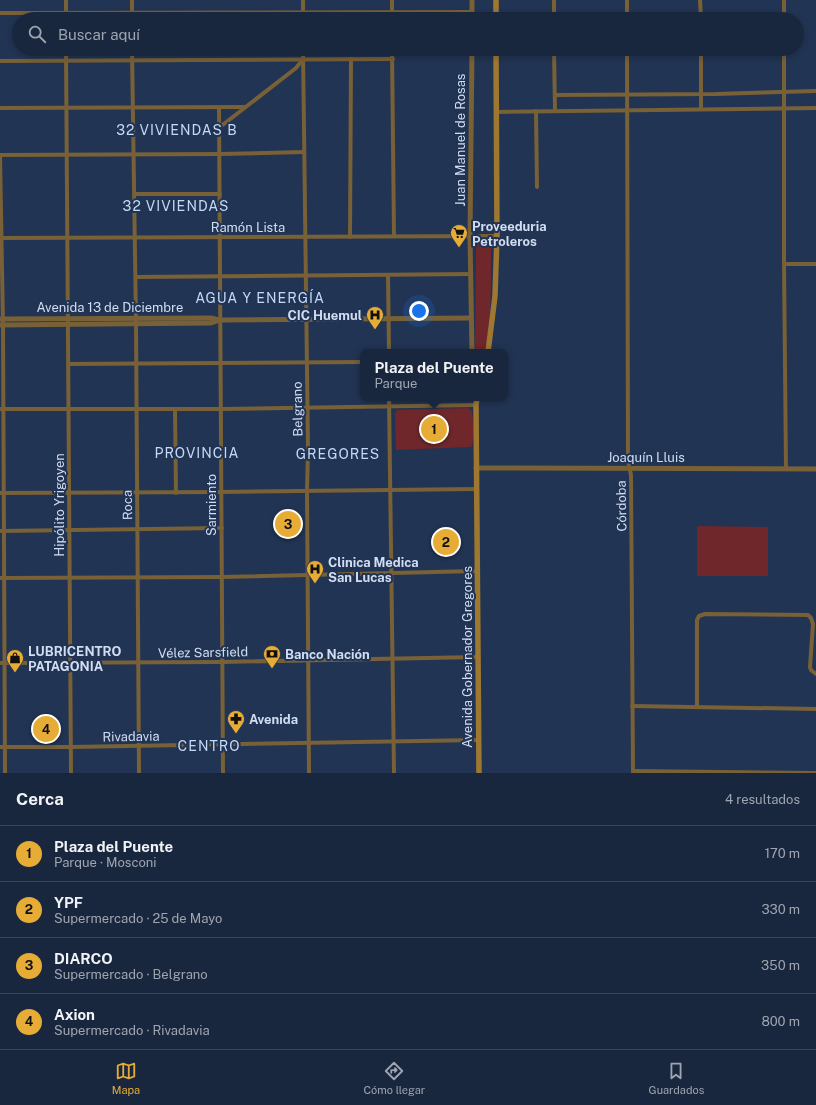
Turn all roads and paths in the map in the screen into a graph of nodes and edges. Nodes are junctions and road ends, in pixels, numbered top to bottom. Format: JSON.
{"nodes":[{"id":1,"x":66,"y":0,"type":"edge"},
{"id":2,"x":132,"y":0,"type":"edge"},
{"id":3,"x":303,"y":0,"type":"edge"},
{"id":4,"x":392,"y":0,"type":"edge"},
{"id":5,"x":472,"y":0,"type":"edge"},
{"id":6,"x":496,"y":0,"type":"edge"},
{"id":7,"x":554,"y":0,"type":"edge"},
{"id":8,"x":627,"y":0,"type":"edge"},
{"id":9,"x":700,"y":0,"type":"edge"},
{"id":10,"x":784,"y":0,"type":"edge"},
{"id":11,"x":66,"y":12,"type":"edge"},
{"id":12,"x":132,"y":12,"type":"joint"},
{"id":13,"x":303,"y":12,"type":"junction"},
{"id":14,"x":392,"y":12,"type":"junction"},
{"id":15,"x":472,"y":12,"type":"joint"},
{"id":16,"x":496,"y":12,"type":"edge"},
{"id":17,"x":554,"y":12,"type":"edge"},
{"id":18,"x":627,"y":12,"type":"edge"},
{"id":19,"x":701,"y":12,"type":"edge"},
{"id":20,"x":784,"y":12,"type":"edge"},
{"id":21,"x":0,"y":13,"type":"edge"},
{"id":22,"x":12,"y":13,"type":"edge"},
{"id":23,"x":66,"y":56,"type":"edge"},
{"id":24,"x":132,"y":56,"type":"edge"},
{"id":25,"x":472,"y":56,"type":"edge"},
{"id":26,"x":496,"y":56,"type":"edge"},
{"id":27,"x":554,"y":56,"type":"edge"},
{"id":28,"x":627,"y":56,"type":"edge"},
{"id":29,"x":701,"y":56,"type":"edge"},
{"id":30,"x":784,"y":56,"type":"edge"},
{"id":31,"x":303,"y":58,"type":"junction"},
{"id":32,"x":351,"y":59,"type":"junction"},
{"id":33,"x":392,"y":59,"type":"joint"},
{"id":34,"x":132,"y":60,"type":"junction"},
{"id":35,"x":0,"y":61,"type":"edge"},
{"id":36,"x":66,"y":61,"type":"junction"},
{"id":37,"x":816,"y":91,"type":"edge"},
{"id":38,"x":785,"y":92,"type":"junction"},
{"id":39,"x":701,"y":94,"type":"junction"},
{"id":40,"x":555,"y":95,"type":"junction"},
{"id":41,"x":627,"y":95,"type":"junction"},
{"id":42,"x":245,"y":107,"type":"junction"},
{"id":43,"x":0,"y":108,"type":"edge"},
{"id":44,"x":66,"y":108,"type":"junction"},
{"id":45,"x":133,"y":108,"type":"junction"},
{"id":46,"x":219,"y":108,"type":"junction"},
{"id":47,"x":816,"y":108,"type":"edge"},
{"id":48,"x":701,"y":109,"type":"junction"},
{"id":49,"x":785,"y":109,"type":"junction"},
{"id":50,"x":627,"y":110,"type":"junction"},
{"id":51,"x":536,"y":111,"type":"junction"},
{"id":52,"x":555,"y":111,"type":"junction"},
{"id":53,"x":496,"y":112,"type":"junction"},
{"id":54,"x":220,"y":127,"type":"junction"},
{"id":55,"x":304,"y":152,"type":"junction"},
{"id":56,"x":67,"y":154,"type":"junction"},
{"id":57,"x":134,"y":154,"type":"junction"},
{"id":58,"x":220,"y":154,"type":"junction"},
{"id":59,"x":0,"y":155,"type":"edge"},
{"id":60,"x":537,"y":188,"type":"dead end"},
{"id":61,"x":135,"y":194,"type":"junction"},
{"id":62,"x":220,"y":194,"type":"junction"},
{"id":63,"x":394,"y":236,"type":"junction"},
{"id":64,"x":470,"y":236,"type":"junction"},
{"id":65,"x":497,"y":236,"type":"junction"},
{"id":66,"x":135,"y":237,"type":"junction"},
{"id":67,"x":220,"y":237,"type":"junction"},
{"id":68,"x":304,"y":237,"type":"junction"},
{"id":69,"x":350,"y":237,"type":"junction"},
{"id":70,"x":1,"y":238,"type":"edge"},
{"id":71,"x":68,"y":238,"type":"junction"},
{"id":72,"x":784,"y":264,"type":"junction"},
{"id":73,"x":816,"y":264,"type":"edge"},
{"id":74,"x":471,"y":274,"type":"junction"},
{"id":75,"x":388,"y":275,"type":"junction"},
{"id":76,"x":220,"y":276,"type":"junction"},
{"id":77,"x":305,"y":276,"type":"junction"},
{"id":78,"x":136,"y":277,"type":"junction"},
{"id":79,"x":471,"y":318,"type":"junction"},
{"id":80,"x":389,"y":319,"type":"junction"},
{"id":81,"x":136,"y":320,"type":"junction"},
{"id":82,"x":220,"y":320,"type":"junction"},
{"id":83,"x":306,"y":320,"type":"junction"},
{"id":84,"x":1,"y":322,"type":"edge"},
{"id":85,"x":68,"y":322,"type":"junction"},
{"id":86,"x":389,"y":349,"type":"edge"},
{"id":87,"x":472,"y":349,"type":"edge"},
{"id":88,"x":488,"y":349,"type":"edge"},
{"id":89,"x":306,"y":362,"type":"junction"},
{"id":90,"x":360,"y":362,"type":"edge"},
{"id":91,"x":68,"y":364,"type":"junction"},
{"id":92,"x":136,"y":364,"type":"junction"},
{"id":93,"x":220,"y":364,"type":"junction"},
{"id":94,"x":390,"y":401,"type":"edge"},
{"id":95,"x":476,"y":401,"type":"edge"},
{"id":96,"x":476,"y":405,"type":"junction"},
{"id":97,"x":390,"y":407,"type":"junction"},
{"id":98,"x":307,"y":408,"type":"junction"},
{"id":99,"x":1,"y":409,"type":"edge"},
{"id":100,"x":69,"y":409,"type":"junction"},
{"id":101,"x":136,"y":409,"type":"junction"},
{"id":102,"x":175,"y":409,"type":"junction"},
{"id":103,"x":221,"y":409,"type":"junction"},
{"id":104,"x":476,"y":468,"type":"junction"},
{"id":105,"x":629,"y":469,"type":"junction"},
{"id":106,"x":786,"y":469,"type":"junction"},
{"id":107,"x":816,"y":469,"type":"edge"},
{"id":108,"x":476,"y":489,"type":"junction"},
{"id":109,"x":391,"y":490,"type":"junction"},
{"id":110,"x":307,"y":491,"type":"junction"},
{"id":111,"x":221,"y":492,"type":"junction"},
{"id":112,"x":2,"y":493,"type":"edge"},
{"id":113,"x":137,"y":493,"type":"junction"},
{"id":114,"x":176,"y":493,"type":"junction"},
{"id":115,"x":69,"y":494,"type":"junction"},
{"id":116,"x":222,"y":528,"type":"junction"},
{"id":117,"x":138,"y":530,"type":"junction"},
{"id":118,"x":2,"y":531,"type":"edge"},
{"id":119,"x":70,"y":531,"type":"junction"},
{"id":120,"x":477,"y":572,"type":"junction"},
{"id":121,"x":392,"y":573,"type":"junction"},
{"id":122,"x":307,"y":575,"type":"junction"},
{"id":123,"x":222,"y":577,"type":"junction"},
{"id":124,"x":2,"y":578,"type":"edge"},
{"id":125,"x":69,"y":578,"type":"junction"},
{"id":126,"x":137,"y":578,"type":"junction"},
{"id":127,"x":478,"y":657,"type":"junction"},
{"id":128,"x":393,"y":658,"type":"junction"},
{"id":129,"x":308,"y":660,"type":"junction"},
{"id":130,"x":137,"y":662,"type":"junction"},
{"id":131,"x":222,"y":662,"type":"junction"},
{"id":132,"x":2,"y":663,"type":"edge"},
{"id":133,"x":70,"y":663,"type":"junction"},
{"id":134,"x":816,"y":674,"type":"edge"},
{"id":135,"x":632,"y":706,"type":"junction"},
{"id":136,"x":697,"y":707,"type":"junction"},
{"id":137,"x":816,"y":709,"type":"edge"},
{"id":138,"x":479,"y":740,"type":"junction"},
{"id":139,"x":394,"y":741,"type":"junction"},
{"id":140,"x":309,"y":743,"type":"junction"},
{"id":141,"x":223,"y":744,"type":"junction"},
{"id":142,"x":139,"y":746,"type":"junction"},
{"id":143,"x":0,"y":747,"type":"edge"},
{"id":144,"x":5,"y":747,"type":"junction"},
{"id":145,"x":71,"y":747,"type":"junction"},
{"id":146,"x":633,"y":772,"type":"edge"},
{"id":147,"x":5,"y":773,"type":"edge"},
{"id":148,"x":71,"y":773,"type":"edge"},
{"id":149,"x":139,"y":773,"type":"edge"},
{"id":150,"x":223,"y":773,"type":"edge"},
{"id":151,"x":309,"y":773,"type":"edge"},
{"id":152,"x":394,"y":773,"type":"edge"},
{"id":153,"x":479,"y":773,"type":"edge"},
{"id":154,"x":816,"y":773,"type":"edge"}],
"edges":[{"from":1,"to":11,"type":"street"},
{"from":2,"to":12,"type":"street"},
{"from":3,"to":13,"type":"street"},
{"from":4,"to":14,"type":"street"},
{"from":5,"to":15,"type":"street"},
{"from":6,"to":16,"type":"main road"},
{"from":7,"to":17,"type":"street"},
{"from":8,"to":18,"type":"street"},
{"from":9,"to":19,"type":"street"},
{"from":10,"to":20,"type":"street"},
{"from":12,"to":13,"type":"street"},
{"from":13,"to":14,"type":"street"},
{"from":14,"to":15,"type":"street"},
{"from":21,"to":22,"type":"street"},
{"from":23,"to":36,"type":"street","name":"Hipólito Yrigoyen"},
{"from":24,"to":34,"type":"street","name":"Roca"},
{"from":25,"to":64,"type":"street","name":"Juan Manuel de Rosas"},
{"from":26,"to":53,"type":"main road"},
{"from":27,"to":40,"type":"street"},
{"from":28,"to":41,"type":"street","name":"Córdoba"},
{"from":29,"to":39,"type":"street"},
{"from":30,"to":38,"type":"street"},
{"from":31,"to":32,"type":"street"},
{"from":31,"to":34,"type":"street"},
{"from":31,"to":42,"type":"street"},
{"from":31,"to":55,"type":"street","name":"Belgrano"},
{"from":32,"to":33,"type":"street"},
{"from":32,"to":69,"type":"street"},
{"from":33,"to":63,"type":"street"},
{"from":34,"to":36,"type":"street"},
{"from":34,"to":45,"type":"street","name":"Roca"},
{"from":35,"to":36,"type":"street"},
{"from":36,"to":44,"type":"street","name":"Hipólito Yrigoyen"},
{"from":37,"to":38,"type":"street"},
{"from":38,"to":39,"type":"street"},
{"from":38,"to":49,"type":"street"},
{"from":39,"to":41,"type":"street"},
{"from":39,"to":48,"type":"street"},
{"from":40,"to":41,"type":"street"},
{"from":40,"to":52,"type":"street"},
{"from":41,"to":50,"type":"street","name":"Córdoba"},
{"from":42,"to":46,"type":"street"},
{"from":42,"to":54,"type":"street"},
{"from":43,"to":44,"type":"street"},
{"from":44,"to":45,"type":"street"},
{"from":44,"to":56,"type":"street","name":"Hipólito Yrigoyen"},
{"from":45,"to":46,"type":"street"},
{"from":45,"to":57,"type":"street","name":"Roca"},
{"from":46,"to":54,"type":"street","name":"Sarmiento"},
{"from":47,"to":49,"type":"street"},
{"from":48,"to":49,"type":"street"},
{"from":48,"to":50,"type":"street"},
{"from":49,"to":72,"type":"street"},
{"from":50,"to":52,"type":"street"},
{"from":50,"to":105,"type":"street","name":"Córdoba"},
{"from":51,"to":52,"type":"street"},
{"from":51,"to":53,"type":"street"},
{"from":51,"to":60,"type":"street"},
{"from":53,"to":65,"type":"main road"},
{"from":54,"to":58,"type":"street","name":"Sarmiento"},
{"from":55,"to":58,"type":"street"},
{"from":55,"to":68,"type":"street","name":"Belgrano"},
{"from":56,"to":57,"type":"street"},
{"from":56,"to":59,"type":"street"},
{"from":56,"to":71,"type":"street","name":"Hipólito Yrigoyen"},
{"from":57,"to":58,"type":"street"},
{"from":57,"to":61,"type":"street","name":"Roca"},
{"from":58,"to":62,"type":"street","name":"Sarmiento"},
{"from":59,"to":70,"type":"street"},
{"from":61,"to":62,"type":"street"},
{"from":61,"to":66,"type":"street","name":"Roca"},
{"from":62,"to":67,"type":"street","name":"Sarmiento"},
{"from":63,"to":64,"type":"street","name":"Ramón Lista"},
{"from":63,"to":69,"type":"street","name":"Ramón Lista"},
{"from":64,"to":65,"type":"street","name":"Ramón Lista"},
{"from":64,"to":74,"type":"street","name":"Juan Manuel de Rosas"},
{"from":65,"to":88,"type":"main road"},
{"from":66,"to":67,"type":"street","name":"Ramón Lista"},
{"from":66,"to":71,"type":"street","name":"Ramón Lista"},
{"from":66,"to":78,"type":"street","name":"Roca"},
{"from":67,"to":68,"type":"street","name":"Ramón Lista"},
{"from":67,"to":76,"type":"street","name":"Sarmiento"},
{"from":68,"to":69,"type":"street","name":"Ramón Lista"},
{"from":68,"to":77,"type":"street","name":"Belgrano"},
{"from":70,"to":71,"type":"street","name":"Ramón Lista"},
{"from":70,"to":84,"type":"street"},
{"from":71,"to":85,"type":"street","name":"Hipólito Yrigoyen"},
{"from":72,"to":73,"type":"street"},
{"from":72,"to":106,"type":"street"},
{"from":74,"to":75,"type":"street"},
{"from":74,"to":79,"type":"street","name":"Juan Manuel de Rosas"},
{"from":75,"to":77,"type":"street"},
{"from":75,"to":80,"type":"street"},
{"from":76,"to":77,"type":"street"},
{"from":76,"to":78,"type":"street"},
{"from":76,"to":82,"type":"street","name":"Sarmiento"},
{"from":77,"to":83,"type":"street","name":"Belgrano"},
{"from":78,"to":81,"type":"street","name":"Roca"},
{"from":79,"to":80,"type":"street","name":"Avenida 13 de Diciembre"},
{"from":79,"to":87,"type":"street","name":"Juan Manuel de Rosas"},
{"from":80,"to":83,"type":"street","name":"Avenida 13 de Diciembre"},
{"from":80,"to":86,"type":"street"},
{"from":81,"to":82,"type":"street","name":"Avenida 13 de Diciembre"},
{"from":81,"to":85,"type":"street","name":"Avenida 13 de Diciembre"},
{"from":81,"to":92,"type":"street","name":"Roca"},
{"from":82,"to":83,"type":"street","name":"Avenida 13 de Diciembre"},
{"from":82,"to":93,"type":"street","name":"Sarmiento"},
{"from":83,"to":89,"type":"street","name":"Belgrano"},
{"from":84,"to":85,"type":"street","name":"Avenida 13 de Diciembre"},
{"from":84,"to":99,"type":"street"},
{"from":85,"to":91,"type":"street","name":"Hipólito Yrigoyen"},
{"from":89,"to":90,"type":"street"},
{"from":89,"to":93,"type":"street"},
{"from":89,"to":98,"type":"street","name":"Belgrano"},
{"from":91,"to":92,"type":"street"},
{"from":91,"to":100,"type":"street","name":"Hipólito Yrigoyen"},
{"from":92,"to":93,"type":"street"},
{"from":92,"to":101,"type":"street","name":"Roca"},
{"from":93,"to":103,"type":"street","name":"Sarmiento"},
{"from":94,"to":97,"type":"street"},
{"from":95,"to":96,"type":"main road","name":"Avenida Gobernador Gregores"},
{"from":96,"to":97,"type":"street"},
{"from":96,"to":104,"type":"main road","name":"Avenida Gobernador Gregores"},
{"from":97,"to":98,"type":"street"},
{"from":97,"to":109,"type":"street"},
{"from":98,"to":103,"type":"street"},
{"from":98,"to":110,"type":"street","name":"Belgrano"},
{"from":99,"to":100,"type":"street"},
{"from":99,"to":112,"type":"street"},
{"from":100,"to":101,"type":"street"},
{"from":100,"to":115,"type":"street","name":"Hipólito Yrigoyen"},
{"from":101,"to":102,"type":"street"},
{"from":101,"to":113,"type":"street","name":"Roca"},
{"from":102,"to":103,"type":"street"},
{"from":102,"to":114,"type":"street"},
{"from":103,"to":111,"type":"street","name":"Sarmiento"},
{"from":104,"to":105,"type":"street","name":"Joaquín Lluis"},
{"from":104,"to":108,"type":"main road","name":"Avenida Gobernador Gregores"},
{"from":105,"to":106,"type":"street","name":"Joaquín Lluis"},
{"from":105,"to":135,"type":"street","name":"Córdoba"},
{"from":106,"to":107,"type":"street","name":"Joaquín Lluis"},
{"from":108,"to":109,"type":"street"},
{"from":108,"to":120,"type":"main road","name":"Avenida Gobernador Gregores"},
{"from":109,"to":110,"type":"street"},
{"from":109,"to":121,"type":"street"},
{"from":110,"to":111,"type":"street"},
{"from":110,"to":122,"type":"street","name":"Belgrano"},
{"from":111,"to":114,"type":"street"},
{"from":111,"to":116,"type":"street","name":"Sarmiento"},
{"from":112,"to":115,"type":"street"},
{"from":112,"to":118,"type":"street"},
{"from":113,"to":114,"type":"street"},
{"from":113,"to":115,"type":"street"},
{"from":113,"to":117,"type":"street","name":"Roca"},
{"from":115,"to":119,"type":"street","name":"Hipólito Yrigoyen"},
{"from":116,"to":117,"type":"street"},
{"from":116,"to":123,"type":"street","name":"Sarmiento"},
{"from":117,"to":119,"type":"street"},
{"from":117,"to":126,"type":"street","name":"Roca"},
{"from":118,"to":119,"type":"street"},
{"from":118,"to":124,"type":"street"},
{"from":119,"to":125,"type":"street","name":"Hipólito Yrigoyen"},
{"from":120,"to":121,"type":"street"},
{"from":120,"to":127,"type":"main road","name":"Avenida Gobernador Gregores"},
{"from":121,"to":122,"type":"street"},
{"from":121,"to":128,"type":"street"},
{"from":122,"to":123,"type":"street"},
{"from":122,"to":129,"type":"street","name":"Belgrano"},
{"from":123,"to":126,"type":"street"},
{"from":123,"to":131,"type":"street","name":"Sarmiento"},
{"from":124,"to":125,"type":"street"},
{"from":124,"to":132,"type":"street"},
{"from":125,"to":126,"type":"street"},
{"from":125,"to":133,"type":"street","name":"Hipólito Yrigoyen"},
{"from":126,"to":130,"type":"street","name":"Roca"},
{"from":127,"to":128,"type":"street","name":"Vélez Sarsfield"},
{"from":127,"to":138,"type":"main road","name":"Avenida Gobernador Gregores"},
{"from":128,"to":129,"type":"street","name":"Vélez Sarsfield"},
{"from":128,"to":139,"type":"street"},
{"from":129,"to":131,"type":"street","name":"Vélez Sarsfield"},
{"from":129,"to":140,"type":"street","name":"Belgrano"},
{"from":130,"to":131,"type":"street","name":"Vélez Sarsfield"},
{"from":130,"to":133,"type":"street","name":"Vélez Sarsfield"},
{"from":130,"to":142,"type":"street","name":"Roca"},
{"from":131,"to":141,"type":"street","name":"Sarmiento"},
{"from":132,"to":133,"type":"street","name":"Vélez Sarsfield"},
{"from":132,"to":144,"type":"street"},
{"from":133,"to":145,"type":"street","name":"Hipólito Yrigoyen"},
{"from":134,"to":136,"type":"street"},
{"from":135,"to":136,"type":"street"},
{"from":135,"to":146,"type":"street","name":"Córdoba"},
{"from":136,"to":137,"type":"street"},
{"from":138,"to":139,"type":"street","name":"Rivadavia"},
{"from":138,"to":153,"type":"main road","name":"Avenida Gobernador Gregores"},
{"from":139,"to":140,"type":"street","name":"Rivadavia"},
{"from":139,"to":152,"type":"street"},
{"from":140,"to":141,"type":"street","name":"Rivadavia"},
{"from":140,"to":151,"type":"street","name":"Belgrano"},
{"from":141,"to":142,"type":"street","name":"Rivadavia"},
{"from":141,"to":150,"type":"street","name":"Sarmiento"},
{"from":142,"to":145,"type":"street","name":"Rivadavia"},
{"from":142,"to":149,"type":"street","name":"Roca"},
{"from":143,"to":144,"type":"street","name":"Rivadavia"},
{"from":144,"to":145,"type":"street","name":"Rivadavia"},
{"from":144,"to":147,"type":"street"},
{"from":145,"to":148,"type":"street","name":"Hipólito Yrigoyen"},
{"from":146,"to":154,"type":"street"}]}
